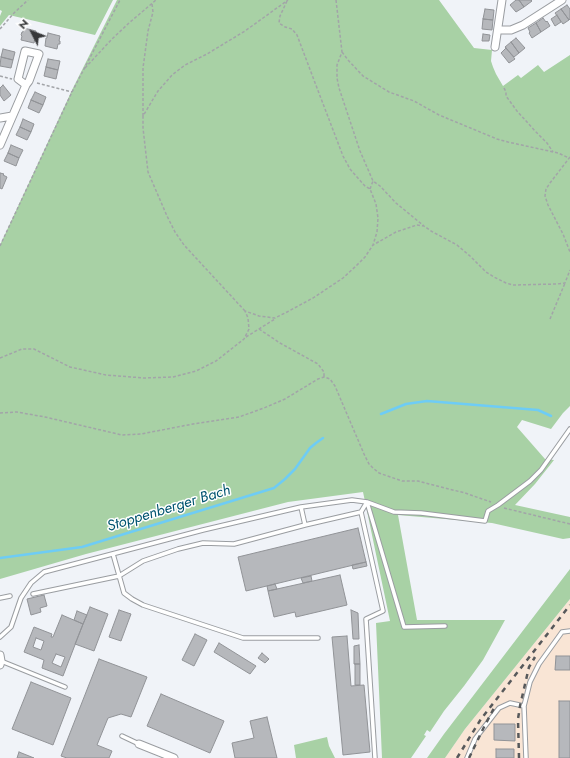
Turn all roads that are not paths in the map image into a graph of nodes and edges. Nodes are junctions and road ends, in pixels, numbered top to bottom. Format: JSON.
{"nodes":[{"id":1,"x":502,"y":0,"type":"edge"},
{"id":2,"x":562,"y":0,"type":"edge"},
{"id":3,"x":498,"y":30,"type":"junction"},
{"id":4,"x":495,"y":47,"type":"dead end"},
{"id":5,"x":28,"y":83,"type":"junction"},
{"id":6,"x":12,"y":116,"type":"junction"},
{"id":7,"x":0,"y":118,"type":"edge"},
{"id":8,"x":0,"y":145,"type":"edge"},
{"id":9,"x":570,"y":429,"type":"edge"},
{"id":10,"x":566,"y":435,"type":"junction"},
{"id":11,"x":570,"y":438,"type":"edge"},
{"id":12,"x":367,"y":502,"type":"junction"},
{"id":13,"x":302,"y":507,"type":"junction"},
{"id":14,"x":361,"y":512,"type":"junction"},
{"id":15,"x":305,"y":525,"type":"junction"},
{"id":16,"x":113,"y":554,"type":"junction"},
{"id":17,"x":119,"y":576,"type":"junction"},
{"id":18,"x":33,"y":594,"type":"dead end"},
{"id":19,"x":10,"y":596,"type":"dead end"},
{"id":20,"x":0,"y":598,"type":"edge"},
{"id":21,"x":445,"y":626,"type":"dead end"},
{"id":22,"x":570,"y":631,"type":"edge"},
{"id":23,"x":0,"y":637,"type":"edge"},
{"id":24,"x":318,"y":638,"type":"dead end"},
{"id":25,"x":0,"y":660,"type":"edge"},
{"id":26,"x":65,"y":687,"type":"dead end"},
{"id":27,"x":524,"y":706,"type":"junction"},
{"id":28,"x":122,"y":736,"type":"dead end"},
{"id":29,"x":139,"y":744,"type":"joint"},
{"id":30,"x":174,"y":758,"type":"edge"},
{"id":31,"x":375,"y":758,"type":"edge"},
{"id":32,"x":467,"y":758,"type":"edge"},
{"id":33,"x":526,"y":758,"type":"edge"}],
"edges":[{"from":1,"to":3,"type":"street"},
{"from":2,"to":3,"type":"street"},
{"from":3,"to":4,"type":"street"},
{"from":5,"to":5,"type":"street"},
{"from":5,"to":6,"type":"street"},
{"from":6,"to":7,"type":"street"},
{"from":6,"to":8,"type":"street"},
{"from":9,"to":10,"type":"lane"},
{"from":10,"to":11,"type":"lane"},
{"from":10,"to":12,"type":"lane"},
{"from":12,"to":13,"type":"lane"},
{"from":12,"to":14,"type":"lane"},
{"from":12,"to":21,"type":"lane"},
{"from":13,"to":15,"type":"lane"},
{"from":13,"to":16,"type":"lane"},
{"from":14,"to":15,"type":"lane"},
{"from":14,"to":31,"type":"lane"},
{"from":15,"to":17,"type":"lane"},
{"from":16,"to":17,"type":"lane"},
{"from":16,"to":23,"type":"lane"},
{"from":17,"to":18,"type":"lane"},
{"from":17,"to":24,"type":"lane"},
{"from":19,"to":20,"type":"lane"},
{"from":22,"to":27,"type":"lane"},
{"from":25,"to":26,"type":"lane"},
{"from":27,"to":32,"type":"lane"},
{"from":27,"to":33,"type":"lane"},
{"from":28,"to":29,"type":"lane"},
{"from":29,"to":30,"type":"street"}]}
